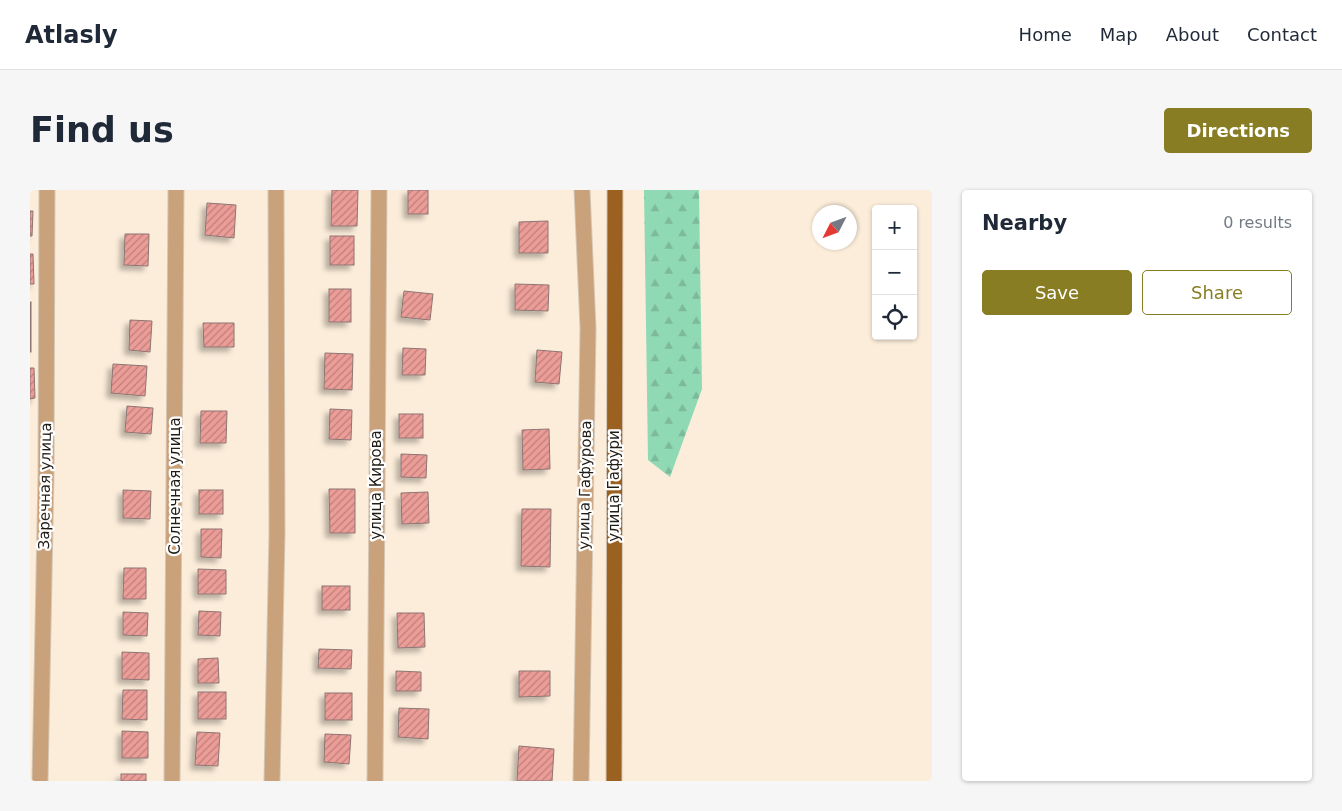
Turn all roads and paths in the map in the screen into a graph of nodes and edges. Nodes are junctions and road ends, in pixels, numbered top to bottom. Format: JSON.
{"nodes":[{"id":1,"x":46,"y":190,"type":"edge"},
{"id":2,"x":176,"y":190,"type":"edge"},
{"id":3,"x":276,"y":190,"type":"edge"},
{"id":4,"x":379,"y":190,"type":"edge"},
{"id":5,"x":582,"y":190,"type":"edge"},
{"id":6,"x":615,"y":190,"type":"edge"},
{"id":7,"x":40,"y":781,"type":"edge"},
{"id":8,"x":172,"y":781,"type":"edge"},
{"id":9,"x":272,"y":781,"type":"edge"},
{"id":10,"x":375,"y":781,"type":"edge"},
{"id":11,"x":581,"y":781,"type":"edge"},
{"id":12,"x":614,"y":781,"type":"edge"}],
"edges":[{"from":1,"to":7,"type":"street","name":"Заречная улица"},
{"from":2,"to":8,"type":"street","name":"Солнечная улица"},
{"from":3,"to":9,"type":"street"},
{"from":4,"to":10,"type":"street","name":"улица Кирова"},
{"from":5,"to":11,"type":"street","name":"улица Гафурова"},
{"from":6,"to":12,"type":"main road","name":"улица Гафури"}]}
